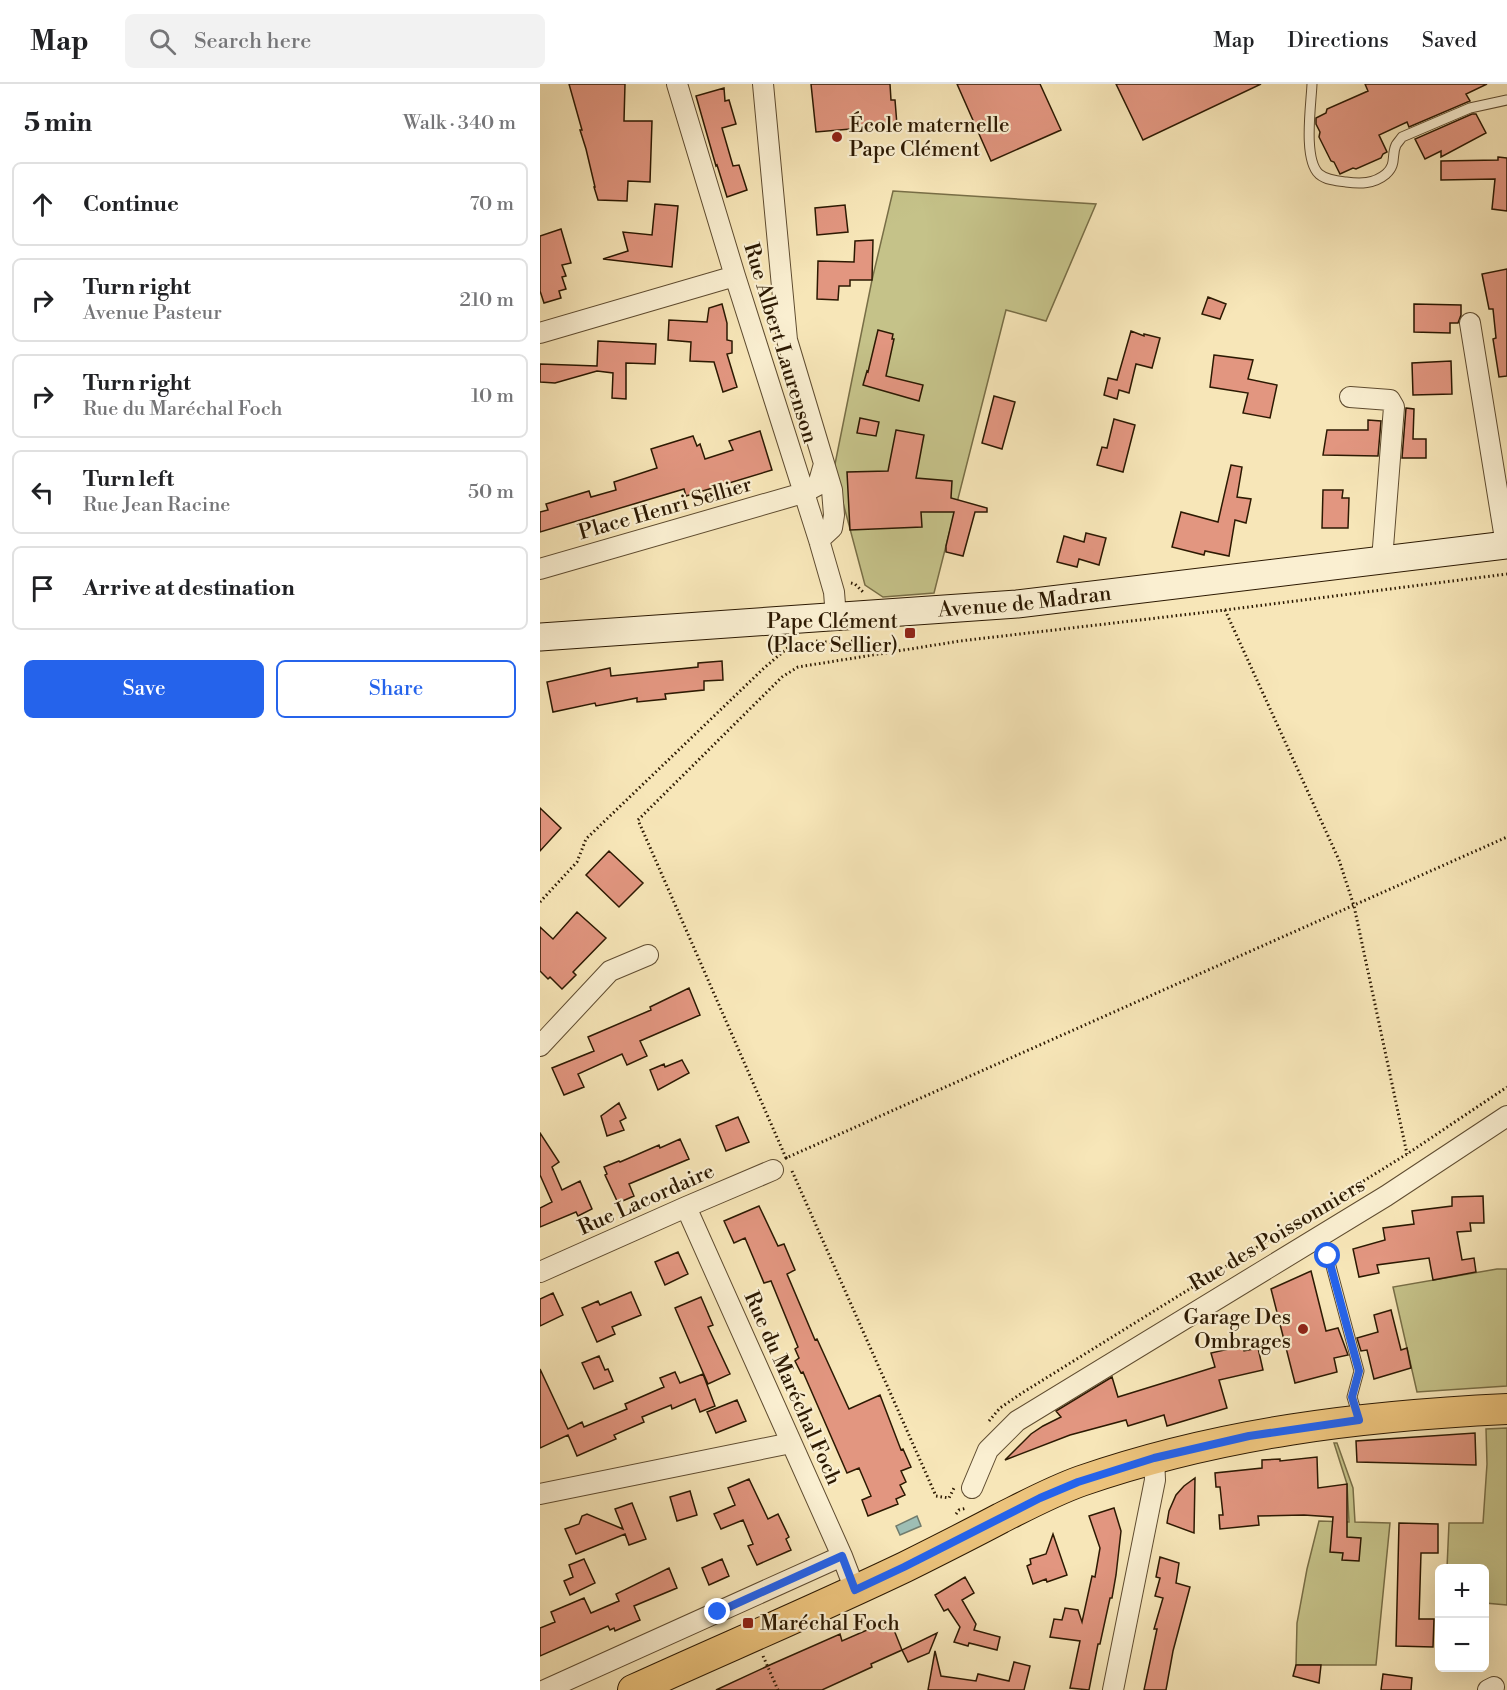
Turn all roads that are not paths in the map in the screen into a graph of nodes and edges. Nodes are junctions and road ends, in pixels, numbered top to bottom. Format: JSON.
{"nodes":[{"id":1,"x":677,"y":84,"type":"edge"},
{"id":2,"x":763,"y":84,"type":"edge"},
{"id":3,"x":1312,"y":84,"type":"edge"},
{"id":4,"x":1507,"y":100,"type":"edge"},
{"id":5,"x":735,"y":276,"type":"junction"},
{"id":6,"x":1470,"y":323,"type":"dead end"},
{"id":7,"x":540,"y":333,"type":"edge"},
{"id":8,"x":1350,"y":397,"type":"dead end"},
{"id":9,"x":824,"y":464,"type":"junction"},
{"id":10,"x":803,"y":493,"type":"junction"},
{"id":11,"x":819,"y":540,"type":"junction"},
{"id":12,"x":1506,"y":545,"type":"edge"},
{"id":13,"x":1382,"y":560,"type":"junction"},
{"id":14,"x":540,"y":569,"type":"edge"},
{"id":15,"x":836,"y":617,"type":"junction"},
{"id":16,"x":540,"y":637,"type":"edge"},
{"id":17,"x":648,"y":955,"type":"dead end"},
{"id":18,"x":540,"y":1046,"type":"edge"},
{"id":19,"x":1507,"y":1116,"type":"edge"},
{"id":20,"x":780,"y":1164,"type":"road end"},
{"id":21,"x":686,"y":1206,"type":"junction"},
{"id":22,"x":1328,"y":1256,"type":"dead end"},
{"id":23,"x":540,"y":1272,"type":"edge"},
{"id":24,"x":1507,"y":1409,"type":"edge"},
{"id":25,"x":1359,"y":1420,"type":"junction"},
{"id":26,"x":791,"y":1443,"type":"junction"},
{"id":27,"x":1154,"y":1458,"type":"junction"},
{"id":28,"x":965,"y":1483,"type":"road end"},
{"id":29,"x":540,"y":1494,"type":"edge"},
{"id":30,"x":842,"y":1556,"type":"junction"},
{"id":31,"x":855,"y":1590,"type":"junction"},
{"id":32,"x":545,"y":1690,"type":"edge"},
{"id":33,"x":633,"y":1690,"type":"edge"},
{"id":34,"x":1113,"y":1690,"type":"edge"}],
"edges":[{"from":1,"to":5,"type":"street","name":"Rue Albert Laurenson"},
{"from":2,"to":9,"type":"street"},
{"from":3,"to":4,"type":"lane"},
{"from":5,"to":7,"type":"street"},
{"from":5,"to":10,"type":"street","name":"Rue Albert Laurenson"},
{"from":6,"to":12,"type":"street"},
{"from":8,"to":13,"type":"street"},
{"from":9,"to":10,"type":"street"},
{"from":9,"to":11,"type":"street"},
{"from":10,"to":11,"type":"street","name":"Rue Albert Laurenson"},
{"from":10,"to":14,"type":"street","name":"Place Henri Sellier"},
{"from":11,"to":15,"type":"street","name":"Rue Albert Laurenson"},
{"from":12,"to":13,"type":"main road","name":"Avenue de Madran"},
{"from":13,"to":15,"type":"main road","name":"Avenue de Madran"},
{"from":15,"to":16,"type":"main road","name":"Avenue de Madran"},
{"from":17,"to":18,"type":"street"},
{"from":19,"to":28,"type":"street","name":"Rue des Poissonniers"},
{"from":20,"to":21,"type":"street","name":"Rue Lacordaire"},
{"from":21,"to":23,"type":"street","name":"Rue Lacordaire"},
{"from":21,"to":26,"type":"street","name":"Rue du Maréchal Foch"},
{"from":22,"to":25,"type":"lane"},
{"from":24,"to":25,"type":"main road"},
{"from":25,"to":27,"type":"main road"},
{"from":26,"to":29,"type":"street"},
{"from":26,"to":30,"type":"street","name":"Rue du Maréchal Foch"},
{"from":27,"to":31,"type":"main road"},
{"from":27,"to":34,"type":"street"},
{"from":30,"to":31,"type":"street","name":"Rue du Maréchal Foch"},
{"from":30,"to":32,"type":"street"},
{"from":31,"to":33,"type":"main road"}]}
